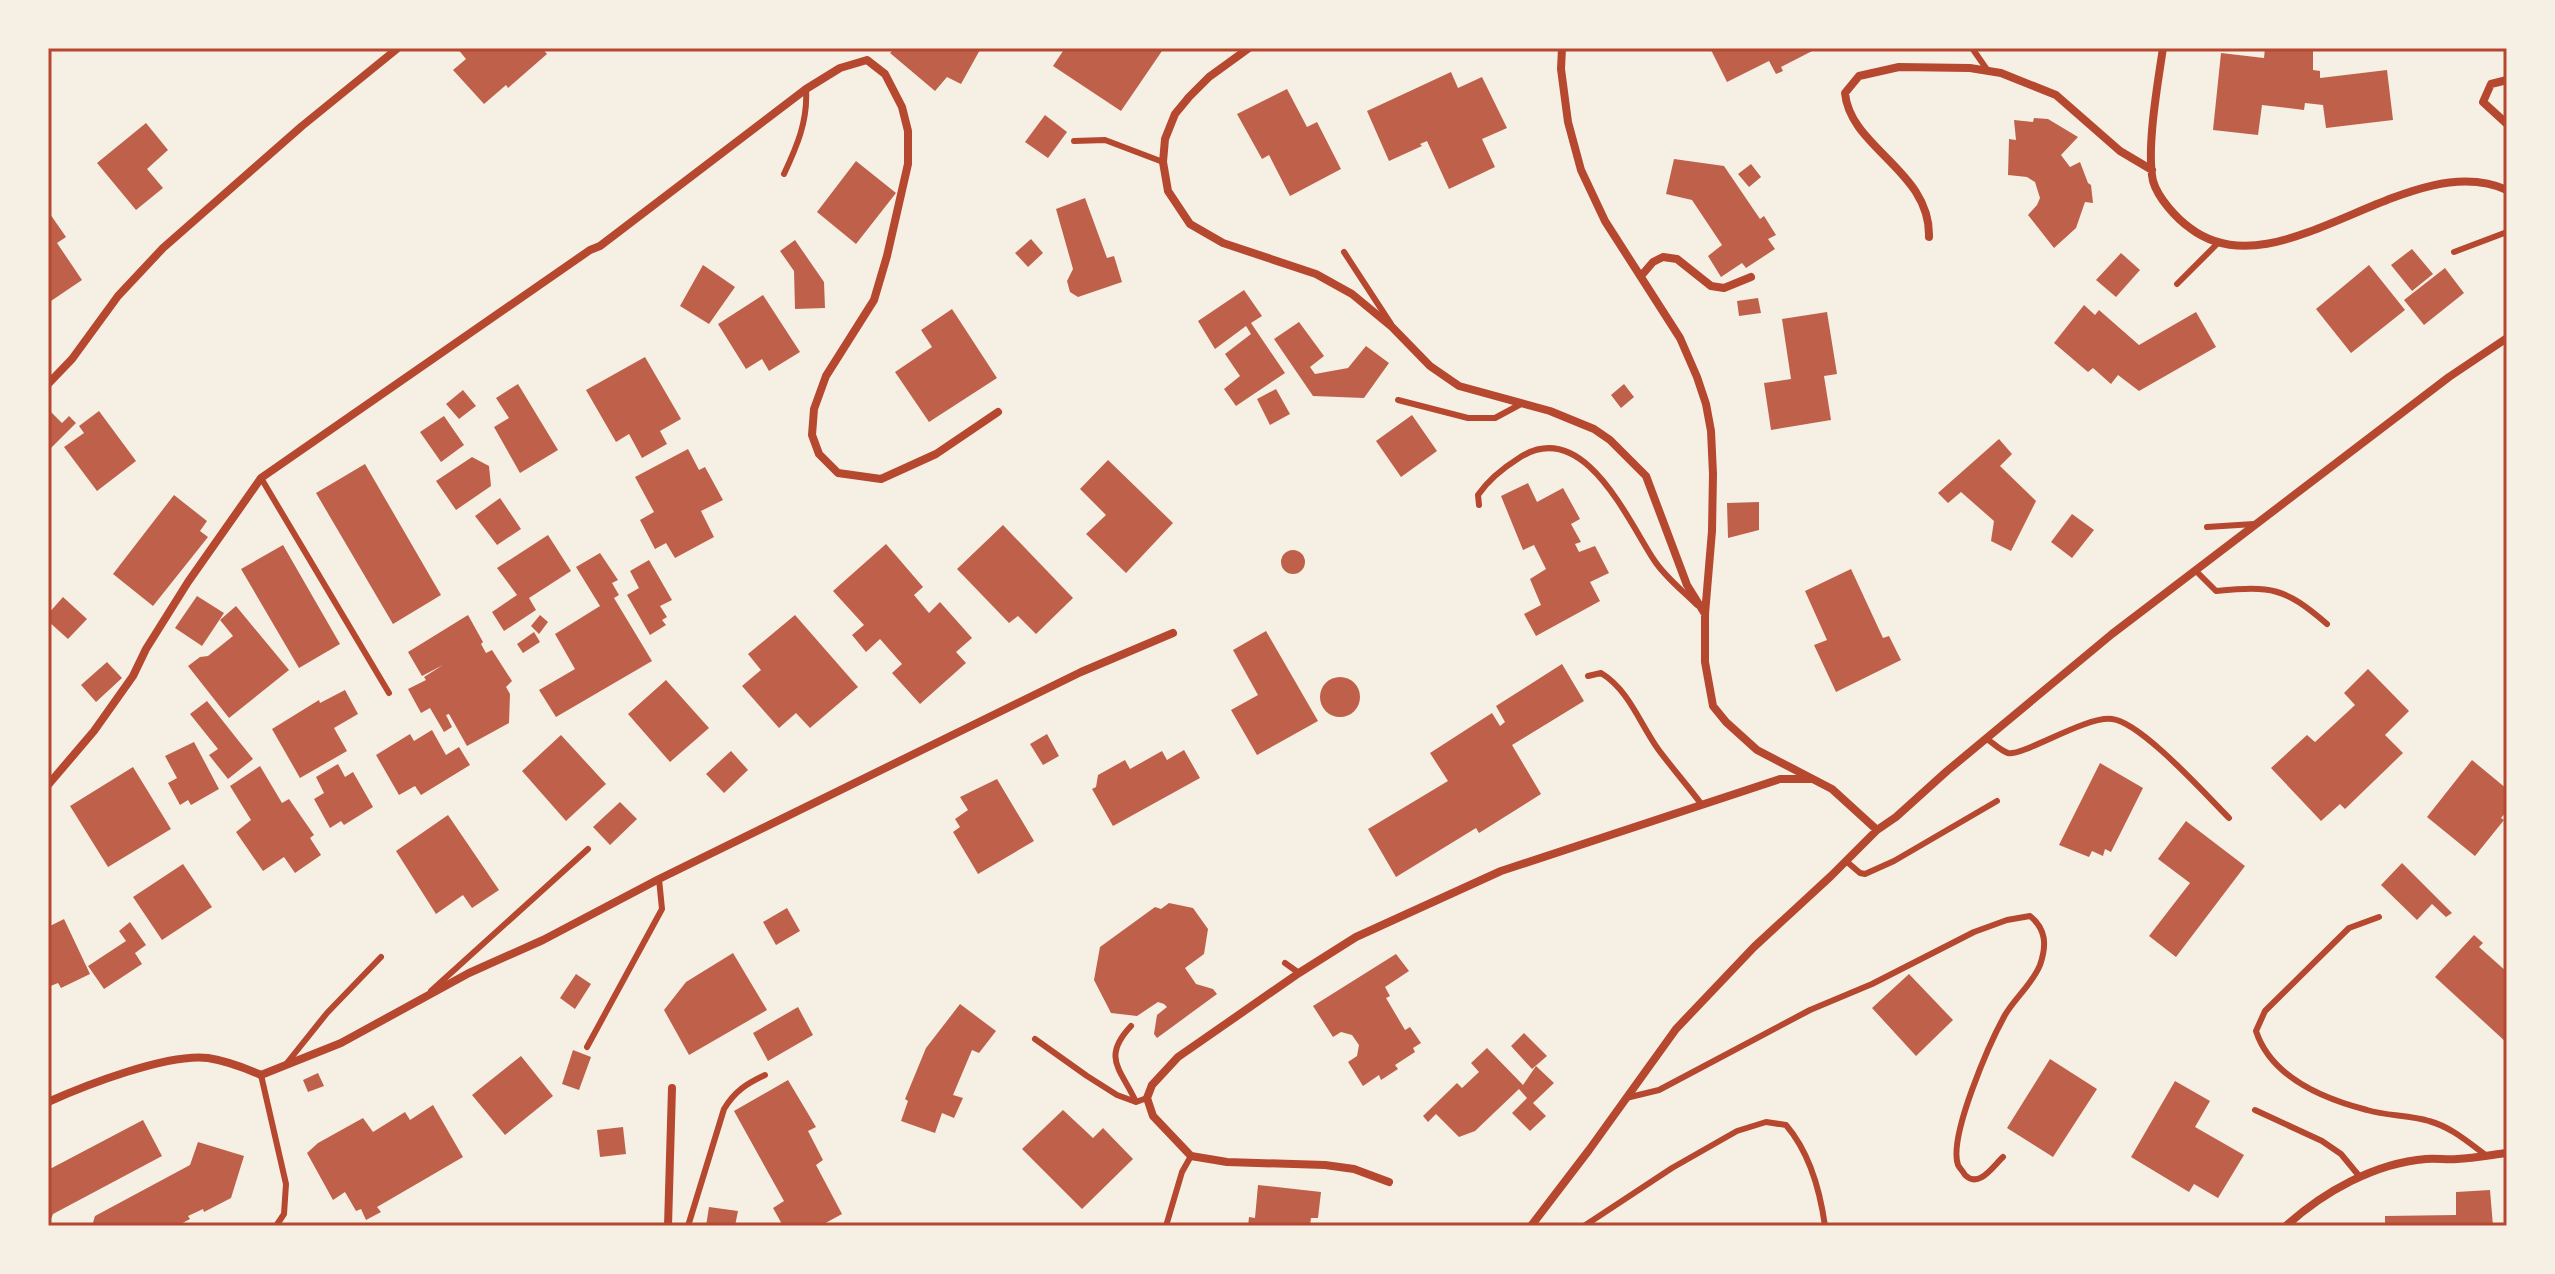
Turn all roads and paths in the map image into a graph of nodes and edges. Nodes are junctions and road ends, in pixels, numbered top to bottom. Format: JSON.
{"nodes":[{"id":1,"x":398,"y":48,"type":"edge"},
{"id":2,"x":1249,"y":48,"type":"edge"},
{"id":3,"x":1562,"y":48,"type":"edge"},
{"id":4,"x":1972,"y":48,"type":"edge"},
{"id":5,"x":2163,"y":48,"type":"edge"},
{"id":6,"x":1988,"y":71,"type":"junction"},
{"id":7,"x":2507,"y":80,"type":"edge"},
{"id":8,"x":806,"y":89,"type":"junction"},
{"id":9,"x":2507,"y":124,"type":"edge"},
{"id":10,"x":1074,"y":141,"type":"dead end"},
{"id":11,"x":1163,"y":162,"type":"junction"},
{"id":12,"x":2152,"y":170,"type":"junction"},
{"id":13,"x":784,"y":174,"type":"dead end"},
{"id":14,"x":2507,"y":190,"type":"edge"},
{"id":15,"x":2507,"y":232,"type":"edge"},
{"id":16,"x":1929,"y":237,"type":"dead end"},
{"id":17,"x":2218,"y":243,"type":"junction"},
{"id":18,"x":1344,"y":252,"type":"dead end"},
{"id":19,"x":2454,"y":252,"type":"dead end"},
{"id":20,"x":1641,"y":276,"type":"junction"},
{"id":21,"x":1751,"y":277,"type":"dead end"},
{"id":22,"x":2177,"y":284,"type":"dead end"},
{"id":23,"x":1392,"y":327,"type":"junction"},
{"id":24,"x":2507,"y":338,"type":"edge"},
{"id":25,"x":48,"y":384,"type":"edge"},
{"id":26,"x":1398,"y":400,"type":"dead end"},
{"id":27,"x":1521,"y":404,"type":"junction"},
{"id":28,"x":998,"y":412,"type":"dead end"},
{"id":29,"x":261,"y":478,"type":"junction"},
{"id":30,"x":1479,"y":505,"type":"dead end"},
{"id":31,"x":2257,"y":524,"type":"junction"},
{"id":32,"x":2207,"y":527,"type":"dead end"},
{"id":33,"x":2196,"y":571,"type":"junction"},
{"id":34,"x":1705,"y":614,"type":"junction"},
{"id":35,"x":2327,"y":624,"type":"dead end"},
{"id":36,"x":1173,"y":633,"type":"dead end"},
{"id":37,"x":1588,"y":676,"type":"dead end"},
{"id":38,"x":389,"y":693,"type":"dead end"},
{"id":39,"x":1987,"y":739,"type":"junction"},
{"id":40,"x":1811,"y":779,"type":"junction"},
{"id":41,"x":48,"y":785,"type":"edge"},
{"id":42,"x":1997,"y":801,"type":"dead end"},
{"id":43,"x":1702,"y":805,"type":"junction"},
{"id":44,"x":2229,"y":818,"type":"dead end"},
{"id":45,"x":1877,"y":830,"type":"junction"},
{"id":46,"x":588,"y":849,"type":"dead end"},
{"id":47,"x":1846,"y":861,"type":"junction"},
{"id":48,"x":659,"y":879,"type":"junction"},
{"id":49,"x":2379,"y":917,"type":"dead end"},
{"id":50,"x":381,"y":957,"type":"dead end"},
{"id":51,"x":1285,"y":963,"type":"dead end"},
{"id":52,"x":1299,"y":973,"type":"junction"},
{"id":53,"x":422,"y":999,"type":"junction"},
{"id":54,"x":1131,"y":1026,"type":"dead end"},
{"id":55,"x":1035,"y":1039,"type":"dead end"},
{"id":56,"x":587,"y":1047,"type":"dead end"},
{"id":57,"x":287,"y":1063,"type":"junction"},
{"id":58,"x":261,"y":1075,"type":"junction"},
{"id":59,"x":765,"y":1075,"type":"dead end"},
{"id":60,"x":672,"y":1088,"type":"dead end"},
{"id":61,"x":1147,"y":1098,"type":"junction"},
{"id":62,"x":1626,"y":1098,"type":"junction"},
{"id":63,"x":48,"y":1102,"type":"edge"},
{"id":64,"x":1136,"y":1102,"type":"junction"},
{"id":65,"x":2255,"y":1110,"type":"dead end"},
{"id":66,"x":2507,"y":1153,"type":"edge"},
{"id":67,"x":1191,"y":1156,"type":"junction"},
{"id":68,"x":2487,"y":1156,"type":"junction"},
{"id":69,"x":2003,"y":1157,"type":"dead end"},
{"id":70,"x":2360,"y":1177,"type":"junction"},
{"id":71,"x":1389,"y":1182,"type":"dead end"},
{"id":72,"x":276,"y":1226,"type":"edge"},
{"id":73,"x":668,"y":1226,"type":"edge"},
{"id":74,"x":688,"y":1226,"type":"edge"},
{"id":75,"x":1166,"y":1226,"type":"edge"},
{"id":76,"x":1531,"y":1226,"type":"edge"},
{"id":77,"x":1584,"y":1226,"type":"edge"},
{"id":78,"x":1825,"y":1226,"type":"edge"},
{"id":79,"x":2286,"y":1226,"type":"edge"}],
"edges":[{"from":1,"to":25,"type":"street"},
{"from":2,"to":11,"type":"street"},
{"from":3,"to":20,"type":"street"},
{"from":4,"to":6,"type":"lane"},
{"from":5,"to":12,"type":"street"},
{"from":6,"to":12,"type":"street"},
{"from":6,"to":16,"type":"street"},
{"from":7,"to":9,"type":"street"},
{"from":8,"to":13,"type":"lane"},
{"from":8,"to":28,"type":"street"},
{"from":8,"to":29,"type":"street"},
{"from":10,"to":11,"type":"lane"},
{"from":11,"to":23,"type":"street"},
{"from":12,"to":17,"type":"street"},
{"from":14,"to":17,"type":"street"},
{"from":15,"to":19,"type":"lane"},
{"from":17,"to":22,"type":"lane"},
{"from":18,"to":23,"type":"lane"},
{"from":20,"to":21,"type":"street"},
{"from":20,"to":34,"type":"street"},
{"from":23,"to":27,"type":"street"},
{"from":24,"to":31,"type":"street"},
{"from":26,"to":27,"type":"lane"},
{"from":27,"to":34,"type":"street"},
{"from":29,"to":38,"type":"lane"},
{"from":29,"to":41,"type":"street"},
{"from":30,"to":34,"type":"lane"},
{"from":31,"to":32,"type":"lane"},
{"from":31,"to":33,"type":"street"},
{"from":33,"to":35,"type":"lane"},
{"from":33,"to":39,"type":"street"},
{"from":34,"to":40,"type":"street"},
{"from":36,"to":48,"type":"street"},
{"from":37,"to":43,"type":"lane"},
{"from":39,"to":44,"type":"lane"},
{"from":39,"to":45,"type":"street"},
{"from":40,"to":43,"type":"street"},
{"from":40,"to":45,"type":"street"},
{"from":42,"to":47,"type":"lane"},
{"from":43,"to":52,"type":"street"},
{"from":45,"to":47,"type":"street"},
{"from":46,"to":53,"type":"lane"},
{"from":47,"to":62,"type":"street"},
{"from":48,"to":53,"type":"street"},
{"from":48,"to":56,"type":"lane"},
{"from":49,"to":68,"type":"lane"},
{"from":50,"to":57,"type":"lane"},
{"from":51,"to":52,"type":"lane"},
{"from":52,"to":61,"type":"street"},
{"from":53,"to":57,"type":"street"},
{"from":54,"to":64,"type":"lane"},
{"from":55,"to":64,"type":"lane"},
{"from":57,"to":58,"type":"street"},
{"from":58,"to":63,"type":"street"},
{"from":58,"to":72,"type":"lane"},
{"from":59,"to":74,"type":"lane"},
{"from":60,"to":73,"type":"street"},
{"from":61,"to":64,"type":"lane"},
{"from":61,"to":67,"type":"street"},
{"from":62,"to":69,"type":"lane"},
{"from":62,"to":76,"type":"street"},
{"from":65,"to":70,"type":"lane"},
{"from":66,"to":68,"type":"street"},
{"from":67,"to":71,"type":"street"},
{"from":67,"to":75,"type":"lane"},
{"from":68,"to":70,"type":"street"},
{"from":70,"to":79,"type":"street"},
{"from":77,"to":78,"type":"lane"}]}
